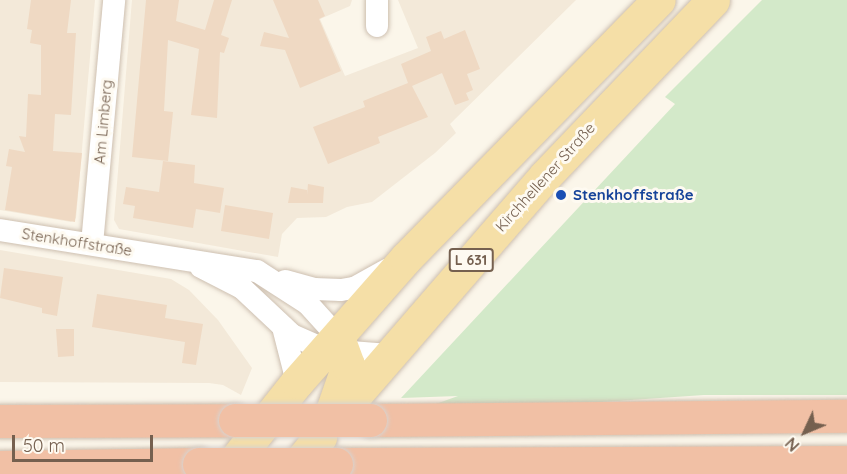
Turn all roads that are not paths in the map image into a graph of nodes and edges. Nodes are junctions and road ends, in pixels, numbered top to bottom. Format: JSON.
{"nodes":[{"id":1,"x":114,"y":0,"type":"edge"},
{"id":2,"x":376,"y":0,"type":"edge"},
{"id":3,"x":659,"y":0,"type":"edge"},
{"id":4,"x":714,"y":0,"type":"edge"},
{"id":5,"x":377,"y":26,"type":"dead end"},
{"id":6,"x":0,"y":230,"type":"edge"},
{"id":7,"x":92,"y":244,"type":"junction"},
{"id":8,"x":406,"y":258,"type":"junction"},
{"id":9,"x":189,"y":261,"type":"junction"},
{"id":10,"x":257,"y":271,"type":"junction"},
{"id":11,"x":284,"y":327,"type":"junction"},
{"id":12,"x":336,"y":347,"type":"junction"},
{"id":13,"x":389,"y":355,"type":"junction"},
{"id":14,"x":297,"y":382,"type":"junction"},
{"id":15,"x":838,"y":412,"type":"edge"},
{"id":16,"x":0,"y":421,"type":"edge"},
{"id":17,"x":331,"y":432,"type":"junction"},
{"id":18,"x":847,"y":462,"type":"edge"},
{"id":19,"x":0,"y":467,"type":"edge"},
{"id":20,"x":212,"y":469,"type":"edge"},
{"id":21,"x":290,"y":474,"type":"edge"}],
"edges":[{"from":1,"to":7,"type":"street","name":"Am Limberg"},
{"from":2,"to":5,"type":"street"},
{"from":3,"to":8,"type":"main road"},
{"from":4,"to":13,"type":"main road","name":"Kirchhellener Straße","number":"L 631"},
{"from":6,"to":7,"type":"street","name":"Stenkhoffstraße"},
{"from":7,"to":9,"type":"street","name":"Stenkhoffstraße"},
{"from":8,"to":10,"type":"street"},
{"from":8,"to":12,"type":"main road"},
{"from":9,"to":10,"type":"street","name":"Stenkhoffstraße"},
{"from":9,"to":11,"type":"street","name":"Stenkhoffstraße"},
{"from":10,"to":12,"type":"street","name":"Stenkhoffstraße"},
{"from":11,"to":12,"type":"street","name":"Stenkhoffstraße"},
{"from":11,"to":14,"type":"street"},
{"from":12,"to":13,"type":"street","name":"Stenkhoffstraße"},
{"from":12,"to":14,"type":"main road"},
{"from":12,"to":17,"type":"main road","name":"Kirchhellener Straße"},
{"from":13,"to":17,"type":"main road","name":"Kirchhellener Straße","number":"L 631"},
{"from":14,"to":20,"type":"main road"},
{"from":15,"to":16,"type":"highway","bridge":true},
{"from":17,"to":18,"type":"highway"},
{"from":17,"to":20,"type":"highway","bridge":true},
{"from":17,"to":21,"type":"main road","name":"Kirchhellener Straße","number":"L 631"},
{"from":19,"to":20,"type":"highway"}]}
